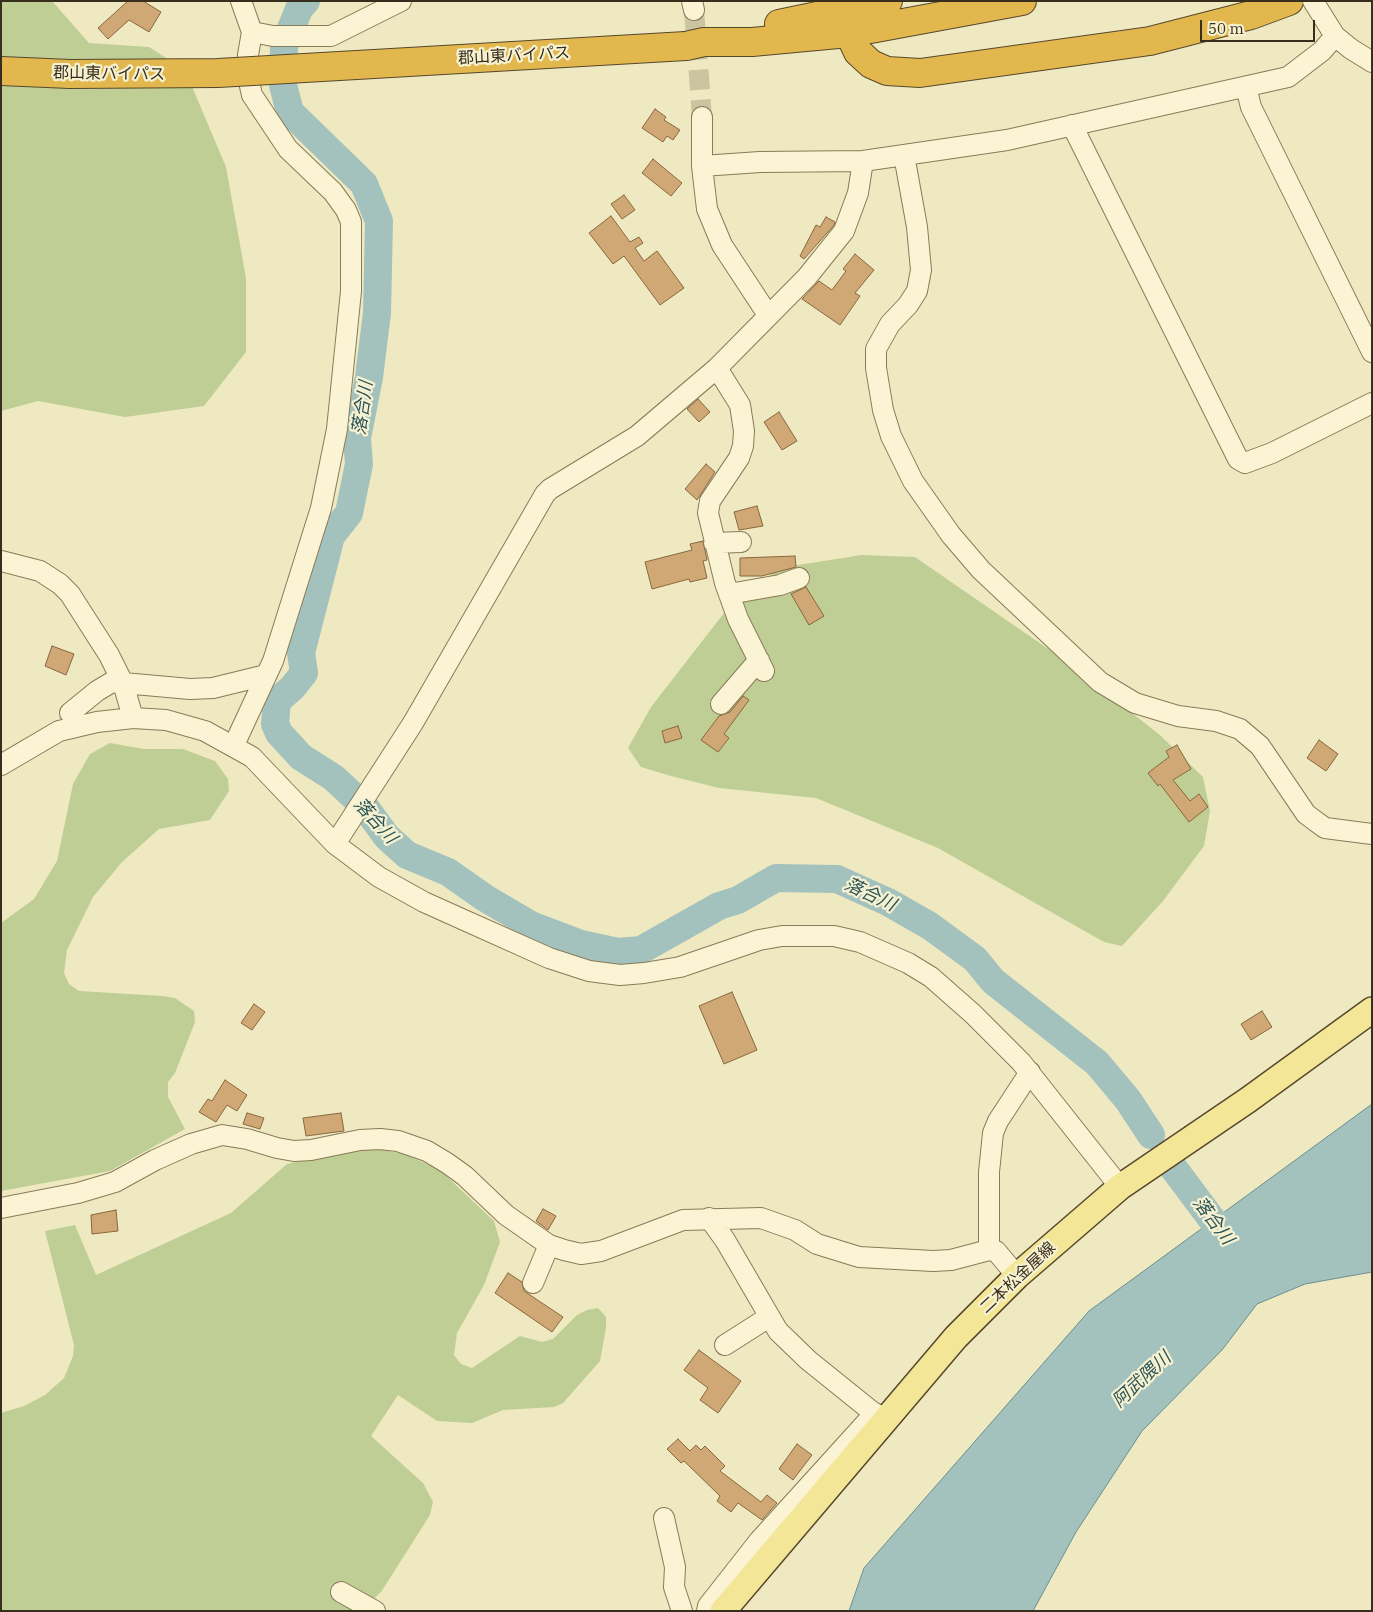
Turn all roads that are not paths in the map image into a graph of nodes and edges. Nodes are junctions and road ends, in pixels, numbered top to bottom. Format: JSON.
{"nodes":[{"id":1,"x":241,"y":1,"type":"edge"},
{"id":2,"x":401,"y":1,"type":"edge"},
{"id":3,"x":888,"y":1,"type":"edge"},
{"id":4,"x":1022,"y":1,"type":"edge"},
{"id":5,"x":1289,"y":1,"type":"edge"},
{"id":6,"x":1313,"y":1,"type":"edge"},
{"id":7,"x":252,"y":32,"type":"junction"},
{"id":8,"x":849,"y":33,"type":"junction"},
{"id":9,"x":1336,"y":36,"type":"junction"},
{"id":10,"x":695,"y":44,"type":"junction"},
{"id":11,"x":1372,"y":62,"type":"edge"},
{"id":12,"x":1,"y":71,"type":"edge"},
{"id":13,"x":1246,"y":87,"type":"junction"},
{"id":14,"x":702,"y":116,"type":"tunnel mouth"},
{"id":15,"x":1072,"y":125,"type":"junction"},
{"id":16,"x":904,"y":155,"type":"junction"},
{"id":17,"x":863,"y":161,"type":"junction"},
{"id":18,"x":702,"y":166,"type":"junction"},
{"id":19,"x":768,"y":315,"type":"junction"},
{"id":20,"x":1364,"y":316,"type":"edge"},
{"id":21,"x":1372,"y":352,"type":"edge"},
{"id":22,"x":717,"y":368,"type":"junction"},
{"id":23,"x":1372,"y":403,"type":"edge"},
{"id":24,"x":741,"y":542,"type":"dead end"},
{"id":25,"x":714,"y":543,"type":"junction"},
{"id":26,"x":1,"y":560,"type":"edge"},
{"id":27,"x":799,"y":578,"type":"dead end"},
{"id":28,"x":729,"y":594,"type":"junction"},
{"id":29,"x":266,"y":675,"type":"junction"},
{"id":30,"x":123,"y":683,"type":"junction"},
{"id":31,"x":722,"y":704,"type":"dead end"},
{"id":32,"x":70,"y":713,"type":"dead end"},
{"id":33,"x":133,"y":718,"type":"junction"},
{"id":34,"x":234,"y":745,"type":"junction"},
{"id":35,"x":1,"y":765,"type":"edge"},
{"id":36,"x":1372,"y":834,"type":"edge"},
{"id":37,"x":336,"y":844,"type":"junction"},
{"id":38,"x":1372,"y":1010,"type":"edge"},
{"id":39,"x":1030,"y":1072,"type":"junction"},
{"id":40,"x":1120,"y":1187,"type":"junction"},
{"id":41,"x":1,"y":1208,"type":"edge"},
{"id":42,"x":709,"y":1218,"type":"junction"},
{"id":43,"x":549,"y":1245,"type":"junction"},
{"id":44,"x":989,"y":1250,"type":"junction"},
{"id":45,"x":1017,"y":1276,"type":"junction"},
{"id":46,"x":533,"y":1283,"type":"dead end"},
{"id":47,"x":769,"y":1316,"type":"junction"},
{"id":48,"x":724,"y":1345,"type":"dead end"},
{"id":49,"x":880,"y":1417,"type":"junction"},
{"id":50,"x":664,"y":1518,"type":"dead end"},
{"id":51,"x":341,"y":1592,"type":"dead end"},
{"id":52,"x":375,"y":1611,"type":"edge"},
{"id":53,"x":682,"y":1611,"type":"edge"},
{"id":54,"x":707,"y":1611,"type":"edge"},
{"id":55,"x":723,"y":1611,"type":"edge"}],
"edges":[{"from":1,"to":7,"type":"street"},
{"from":2,"to":7,"type":"street"},
{"from":3,"to":10,"type":"highway"},
{"from":4,"to":8,"type":"highway","name":"郡山東バイパス"},
{"from":5,"to":8,"type":"highway"},
{"from":6,"to":9,"type":"street"},
{"from":7,"to":29,"type":"street"},
{"from":8,"to":10,"type":"highway","name":"郡山東バイパス"},
{"from":9,"to":11,"type":"street"},
{"from":9,"to":13,"type":"street"},
{"from":10,"to":12,"type":"highway","name":"郡山東バイパス","bridge":true},
{"from":13,"to":15,"type":"street"},
{"from":13,"to":20,"type":"street"},
{"from":14,"to":18,"type":"street"},
{"from":15,"to":16,"type":"street"},
{"from":15,"to":23,"type":"street"},
{"from":16,"to":17,"type":"street"},
{"from":16,"to":36,"type":"street"},
{"from":17,"to":18,"type":"street"},
{"from":17,"to":19,"type":"street"},
{"from":18,"to":19,"type":"street"},
{"from":19,"to":22,"type":"street"},
{"from":20,"to":21,"type":"street"},
{"from":22,"to":25,"type":"street"},
{"from":22,"to":37,"type":"street"},
{"from":24,"to":25,"type":"street"},
{"from":25,"to":28,"type":"street"},
{"from":26,"to":30,"type":"street"},
{"from":27,"to":28,"type":"street"},
{"from":28,"to":31,"type":"street"},
{"from":29,"to":30,"type":"street"},
{"from":29,"to":34,"type":"street"},
{"from":30,"to":32,"type":"street"},
{"from":30,"to":33,"type":"street"},
{"from":33,"to":34,"type":"street"},
{"from":33,"to":35,"type":"street"},
{"from":34,"to":37,"type":"street"},
{"from":37,"to":39,"type":"street"},
{"from":38,"to":40,"type":"main road","name":"二本松金屋線"},
{"from":39,"to":40,"type":"street"},
{"from":39,"to":44,"type":"street"},
{"from":40,"to":45,"type":"main road","name":"二本松金屋線"},
{"from":41,"to":43,"type":"street"},
{"from":42,"to":43,"type":"street"},
{"from":42,"to":44,"type":"street"},
{"from":42,"to":47,"type":"street"},
{"from":43,"to":46,"type":"street"},
{"from":44,"to":45,"type":"street"},
{"from":45,"to":49,"type":"main road","name":"二本松金屋線"},
{"from":47,"to":48,"type":"street"},
{"from":47,"to":49,"type":"street"},
{"from":49,"to":54,"type":"street"},
{"from":49,"to":55,"type":"main road","name":"二本松金屋線"},
{"from":50,"to":53,"type":"street"},
{"from":51,"to":52,"type":"street"}]}
